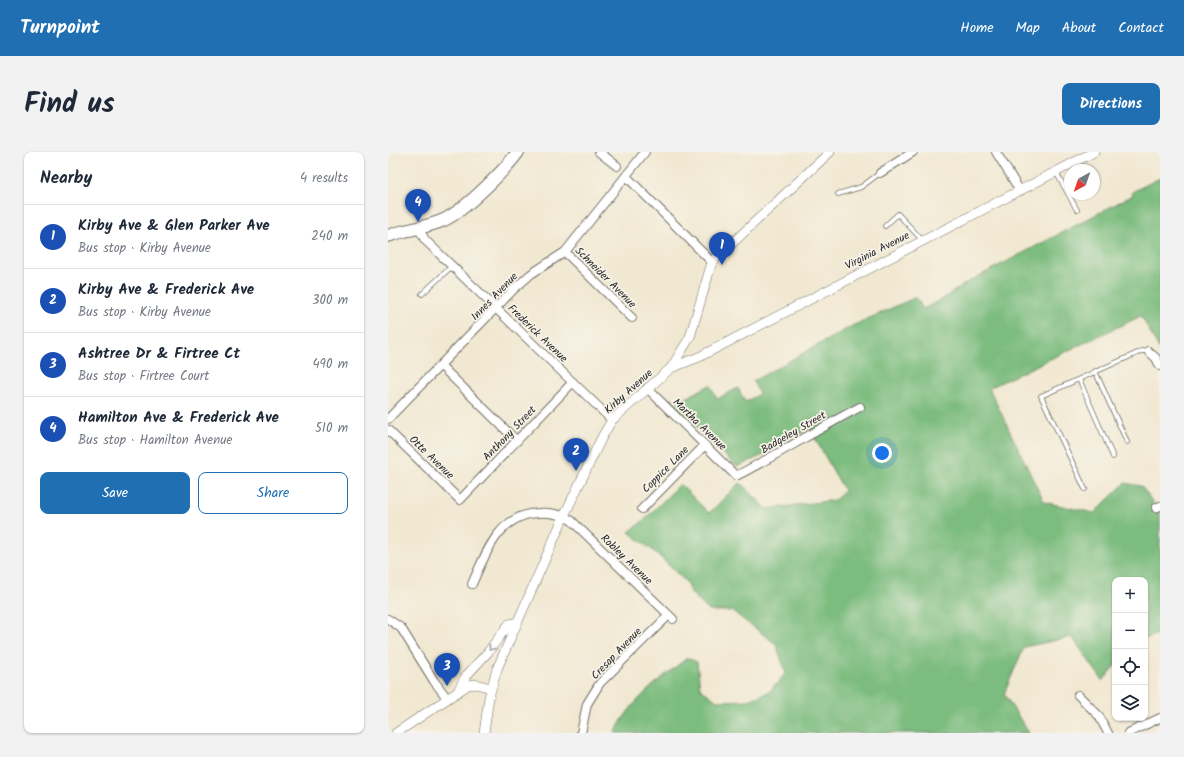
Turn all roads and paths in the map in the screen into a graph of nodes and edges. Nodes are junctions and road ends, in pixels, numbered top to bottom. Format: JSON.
{"nodes":[{"id":1,"x":518,"y":152,"type":"edge"},
{"id":2,"x":599,"y":152,"type":"edge"},
{"id":3,"x":645,"y":152,"type":"edge"},
{"id":4,"x":830,"y":152,"type":"edge"},
{"id":5,"x":913,"y":152,"type":"edge"},
{"id":6,"x":996,"y":152,"type":"edge"},
{"id":7,"x":1094,"y":152,"type":"edge"},
{"id":8,"x":617,"y":166,"type":"dead end"},
{"id":9,"x":1056,"y":172,"type":"junction"},
{"id":10,"x":880,"y":173,"type":"joint"},
{"id":11,"x":626,"y":176,"type":"junction"},
{"id":12,"x":1020,"y":191,"type":"junction"},
{"id":13,"x":838,"y":194,"type":"dead end"},
{"id":14,"x":1077,"y":210,"type":"dead end"},
{"id":15,"x":885,"y":226,"type":"dead end"},
{"id":16,"x":418,"y":227,"type":"junction"},
{"id":17,"x":388,"y":236,"type":"edge"},
{"id":18,"x":922,"y":241,"type":"junction"},
{"id":19,"x":565,"y":252,"type":"junction"},
{"id":20,"x":712,"y":262,"type":"junction"},
{"id":21,"x":452,"y":266,"type":"junction"},
{"id":22,"x":422,"y":294,"type":"dead end"},
{"id":23,"x":497,"y":308,"type":"junction"},
{"id":24,"x":632,"y":318,"type":"dead end"},
{"id":25,"x":1148,"y":351,"type":"joint"},
{"id":26,"x":441,"y":366,"type":"junction"},
{"id":27,"x":1160,"y":366,"type":"edge"},
{"id":28,"x":671,"y":368,"type":"junction"},
{"id":29,"x":1095,"y":371,"type":"junction"},
{"id":30,"x":1079,"y":379,"type":"junction"},
{"id":31,"x":573,"y":382,"type":"junction"},
{"id":32,"x":647,"y":388,"type":"junction"},
{"id":33,"x":860,"y":407,"type":"dead end"},
{"id":34,"x":388,"y":419,"type":"edge"},
{"id":35,"x":612,"y":420,"type":"junction"},
{"id":36,"x":388,"y":430,"type":"edge"},
{"id":37,"x":517,"y":441,"type":"junction"},
{"id":38,"x":1127,"y":442,"type":"dead end"},
{"id":39,"x":705,"y":445,"type":"junction"},
{"id":40,"x":1113,"y":457,"type":"dead end"},
{"id":41,"x":736,"y":476,"type":"joint"},
{"id":42,"x":1085,"y":489,"type":"dead end"},
{"id":43,"x":460,"y":500,"type":"joint"},
{"id":44,"x":642,"y":509,"type":"dead end"},
{"id":45,"x":564,"y":516,"type":"junction"},
{"id":46,"x":472,"y":584,"type":"dead end"},
{"id":47,"x":671,"y":617,"type":"joint"},
{"id":48,"x":388,"y":619,"type":"edge"},
{"id":49,"x":517,"y":622,"type":"junction"},
{"id":50,"x":491,"y":688,"type":"junction"},
{"id":51,"x":459,"y":689,"type":"junction"},
{"id":52,"x":1078,"y":696,"type":"dead end"},
{"id":53,"x":447,"y":698,"type":"junction"},
{"id":54,"x":1160,"y":718,"type":"edge"},
{"id":55,"x":396,"y":733,"type":"edge"},
{"id":56,"x":484,"y":733,"type":"edge"},
{"id":57,"x":581,"y":733,"type":"edge"},
{"id":58,"x":1108,"y":733,"type":"edge"},
{"id":59,"x":1128,"y":733,"type":"edge"}],
"edges":[{"from":1,"to":16,"type":"main road"},
{"from":2,"to":8,"type":"street"},
{"from":3,"to":11,"type":"street","name":"Innes Avenue"},
{"from":4,"to":20,"type":"street"},
{"from":5,"to":10,"type":"street"},
{"from":6,"to":12,"type":"street"},
{"from":7,"to":9,"type":"street","name":"Virginia Avenue"},
{"from":9,"to":12,"type":"street","name":"Virginia Avenue"},
{"from":9,"to":14,"type":"lane"},
{"from":10,"to":13,"type":"lane"},
{"from":11,"to":19,"type":"street","name":"Innes Avenue"},
{"from":11,"to":20,"type":"street"},
{"from":12,"to":18,"type":"street","name":"Virginia Avenue"},
{"from":15,"to":18,"type":"lane"},
{"from":16,"to":17,"type":"main road"},
{"from":16,"to":21,"type":"street","name":"Frederick Avenue"},
{"from":18,"to":28,"type":"street","name":"Virginia Avenue"},
{"from":19,"to":23,"type":"street","name":"Innes Avenue"},
{"from":19,"to":24,"type":"street","name":"Schneider Avenue"},
{"from":20,"to":28,"type":"street","name":"Kirby Avenue"},
{"from":21,"to":22,"type":"lane"},
{"from":21,"to":23,"type":"street","name":"Frederick Avenue"},
{"from":23,"to":26,"type":"street","name":"Innes Avenue"},
{"from":23,"to":31,"type":"street","name":"Frederick Avenue"},
{"from":25,"to":27,"type":"street"},
{"from":25,"to":29,"type":"lane"},
{"from":26,"to":34,"type":"street","name":"Innes Avenue"},
{"from":26,"to":37,"type":"street"},
{"from":28,"to":32,"type":"street","name":"Kirby Avenue"},
{"from":29,"to":30,"type":"lane"},
{"from":29,"to":38,"type":"lane"},
{"from":30,"to":40,"type":"lane"},
{"from":30,"to":42,"type":"lane"},
{"from":31,"to":35,"type":"street","name":"Frederick Avenue"},
{"from":31,"to":37,"type":"street","name":"Anthony Street"},
{"from":32,"to":35,"type":"street","name":"Kirby Avenue"},
{"from":32,"to":39,"type":"street","name":"Martha Avenue"},
{"from":33,"to":41,"type":"street","name":"Badgeley Street"},
{"from":35,"to":45,"type":"street","name":"Kirby Avenue"},
{"from":36,"to":43,"type":"street","name":"Otte Avenue"},
{"from":37,"to":43,"type":"street","name":"Anthony Street"},
{"from":39,"to":41,"type":"street","name":"Martha Avenue"},
{"from":39,"to":44,"type":"street","name":"Coppice Lane"},
{"from":45,"to":46,"type":"street"},
{"from":45,"to":47,"type":"street","name":"Robley Avenue"},
{"from":45,"to":49,"type":"street","name":"Kirby Avenue"},
{"from":47,"to":57,"type":"street","name":"Cresap Avenue"},
{"from":48,"to":53,"type":"street"},
{"from":49,"to":50,"type":"street","name":"Kirby Avenue"},
{"from":49,"to":51,"type":"street","one_way":true},
{"from":50,"to":51,"type":"street"},
{"from":50,"to":56,"type":"street","name":"Kirby Avenue"},
{"from":51,"to":53,"type":"street"},
{"from":52,"to":58,"type":"street"},
{"from":53,"to":55,"type":"street"},
{"from":54,"to":59,"type":"street"}]}
